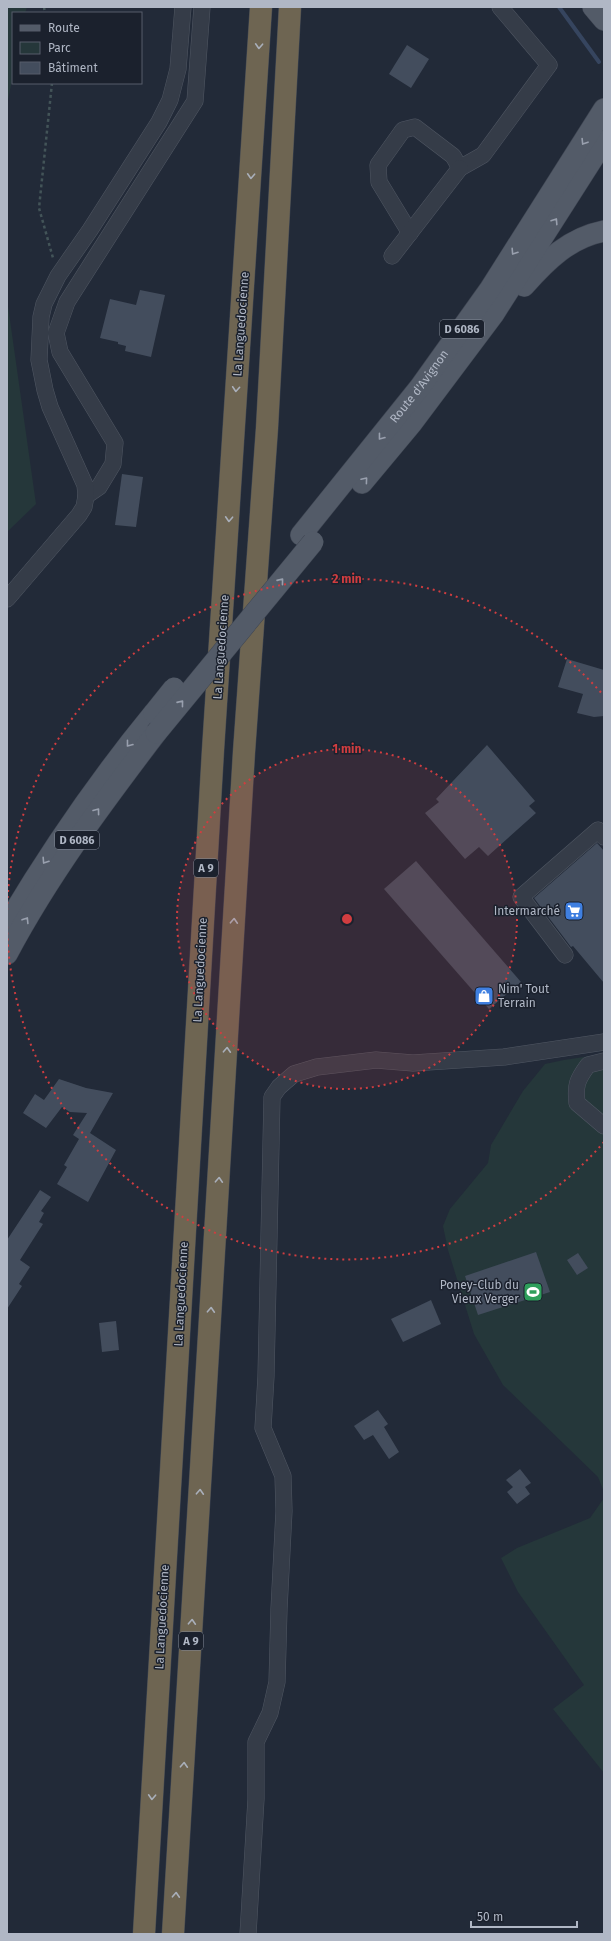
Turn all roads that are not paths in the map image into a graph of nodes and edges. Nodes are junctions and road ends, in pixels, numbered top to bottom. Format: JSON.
{"nodes":[{"id":1,"x":183,"y":7,"type":"edge"},
{"id":2,"x":202,"y":7,"type":"edge"},
{"id":3,"x":261,"y":7,"type":"edge"},
{"id":4,"x":290,"y":7,"type":"edge"},
{"id":5,"x":500,"y":7,"type":"edge"},
{"id":6,"x":604,"y":109,"type":"edge"},
{"id":7,"x":604,"y":141,"type":"edge"},
{"id":8,"x":460,"y":168,"type":"junction"},
{"id":9,"x":604,"y":231,"type":"edge"},
{"id":10,"x":410,"y":233,"type":"junction"},
{"id":11,"x":392,"y":256,"type":"dead end"},
{"id":12,"x":445,"y":380,"type":"junction"},
{"id":13,"x":86,"y":496,"type":"junction"},
{"id":14,"x":307,"y":539,"type":"junction"},
{"id":15,"x":7,"y":599,"type":"edge"},
{"id":16,"x":155,"y":723,"type":"junction"},
{"id":17,"x":604,"y":837,"type":"edge"},
{"id":18,"x":7,"y":924,"type":"edge"},
{"id":19,"x":7,"y":954,"type":"edge"},
{"id":20,"x":565,"y":955,"type":"dead end"},
{"id":21,"x":604,"y":1042,"type":"edge"},
{"id":22,"x":604,"y":1061,"type":"edge"},
{"id":23,"x":604,"y":1126,"type":"edge"},
{"id":24,"x":143,"y":1932,"type":"edge"},
{"id":25,"x":173,"y":1934,"type":"edge"},
{"id":26,"x":248,"y":1934,"type":"edge"}],
"edges":[{"from":1,"to":13,"type":"street"},
{"from":2,"to":13,"type":"street"},
{"from":3,"to":24,"type":"highway","name":"La Languedocienne","number":"A 9","one_way":true},
{"from":25,"to":4,"type":"highway","number":"A 9","one_way":true},
{"from":5,"to":8,"type":"street"},
{"from":6,"to":14,"type":"main road","name":"Route d'Avignon","number":"D 6086","one_way":true},
{"from":12,"to":7,"type":"main road","name":"Route d'Avignon","number":"D 6086","one_way":true},
{"from":8,"to":10,"type":"street"},
{"from":8,"to":10,"type":"street"},
{"from":9,"to":12,"type":"main road"},
{"from":10,"to":11,"type":"street"},
{"from":14,"to":12,"type":"main road","name":"Route d'Avignon","number":"D 6086","one_way":true},
{"from":13,"to":15,"type":"street"},
{"from":14,"to":16,"type":"main road","number":"D 6086","bridge":true},
{"from":16,"to":18,"type":"main road","number":"D 6086","one_way":true},
{"from":19,"to":16,"type":"main road","number":"D 6086","one_way":true},
{"from":17,"to":20,"type":"street"},
{"from":21,"to":26,"type":"street"},
{"from":22,"to":23,"type":"street"}]}
